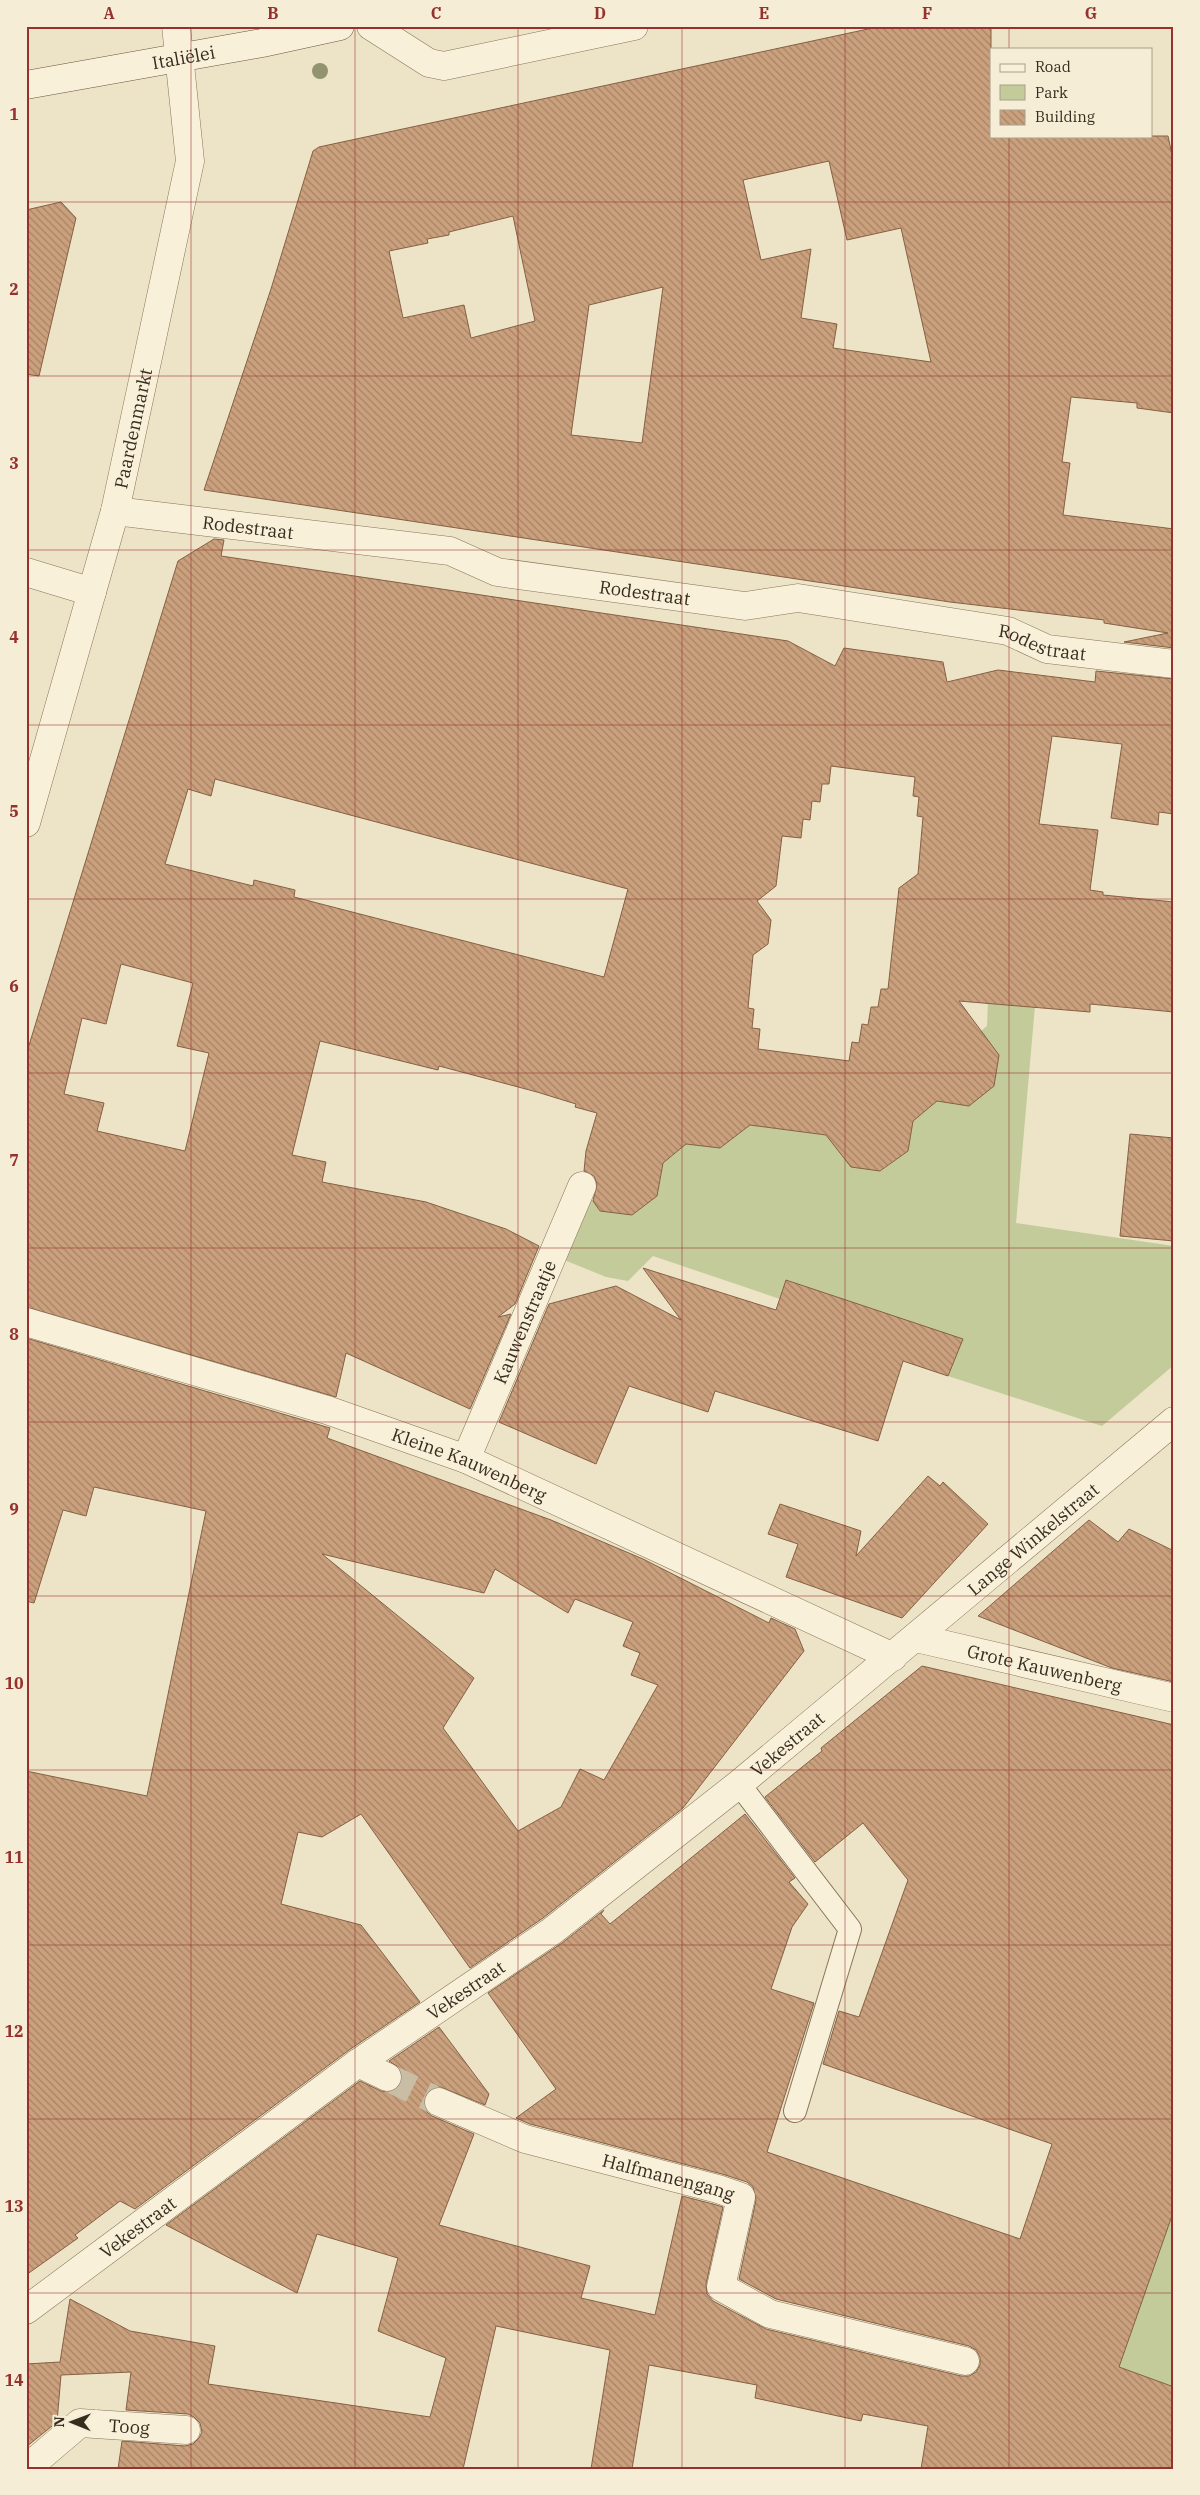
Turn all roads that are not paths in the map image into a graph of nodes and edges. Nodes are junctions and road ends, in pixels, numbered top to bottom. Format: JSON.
{"nodes":[{"id":1,"x":176,"y":26,"type":"edge"},
{"id":2,"x":340,"y":26,"type":"edge"},
{"id":3,"x":370,"y":26,"type":"edge"},
{"id":4,"x":634,"y":26,"type":"edge"},
{"id":5,"x":179,"y":58,"type":"junction"},
{"id":6,"x":26,"y":85,"type":"edge"},
{"id":7,"x":115,"y":511,"type":"junction"},
{"id":8,"x":26,"y":572,"type":"edge"},
{"id":9,"x":92,"y":592,"type":"junction"},
{"id":10,"x":1174,"y":664,"type":"edge"},
{"id":11,"x":26,"y":823,"type":"edge"},
{"id":12,"x":582,"y":1186,"type":"dead end"},
{"id":13,"x":26,"y":1322,"type":"edge"},
{"id":14,"x":1174,"y":1422,"type":"edge"},
{"id":15,"x":466,"y":1459,"type":"junction"},
{"id":16,"x":916,"y":1638,"type":"junction"},
{"id":17,"x":893,"y":1657,"type":"junction"},
{"id":18,"x":1174,"y":1698,"type":"edge"},
{"id":19,"x":739,"y":1784,"type":"junction"},
{"id":20,"x":358,"y":2063,"type":"junction"},
{"id":21,"x":387,"y":2077,"type":"tunnel mouth"},
{"id":22,"x":439,"y":2102,"type":"tunnel mouth"},
{"id":23,"x":795,"y":2111,"type":"dead end"},
{"id":24,"x":26,"y":2310,"type":"edge"},
{"id":25,"x":965,"y":2361,"type":"dead end"},
{"id":26,"x":186,"y":2430,"type":"dead end"},
{"id":27,"x":26,"y":2465,"type":"edge"}],
"edges":[{"from":1,"to":5,"type":"street","name":"Paardenmarkt"},
{"from":2,"to":5,"type":"street","name":"Italiëlei"},
{"from":3,"to":4,"type":"street"},
{"from":5,"to":6,"type":"street","name":"Italiëlei"},
{"from":5,"to":7,"type":"street","name":"Paardenmarkt"},
{"from":7,"to":9,"type":"street","name":"Paardenmarkt"},
{"from":7,"to":10,"type":"street","name":"Rodestraat"},
{"from":8,"to":9,"type":"street"},
{"from":9,"to":11,"type":"street","name":"Paardenmarkt"},
{"from":12,"to":15,"type":"street","name":"Kauwenstraatje"},
{"from":13,"to":15,"type":"street","name":"Kleine Kauwenberg"},
{"from":14,"to":16,"type":"street","name":"Lange Winkelstraat"},
{"from":15,"to":17,"type":"street","name":"Kleine Kauwenberg"},
{"from":16,"to":17,"type":"street","name":"Lange Winkelstraat"},
{"from":16,"to":18,"type":"street","name":"Grote Kauwenberg"},
{"from":17,"to":19,"type":"street","name":"Vekestraat"},
{"from":19,"to":20,"type":"street","name":"Vekestraat"},
{"from":19,"to":23,"type":"lane"},
{"from":20,"to":21,"type":"street"},
{"from":20,"to":24,"type":"street","name":"Vekestraat"},
{"from":22,"to":25,"type":"street","name":"Halfmanengang"},
{"from":26,"to":27,"type":"street","name":"Toog"}]}
